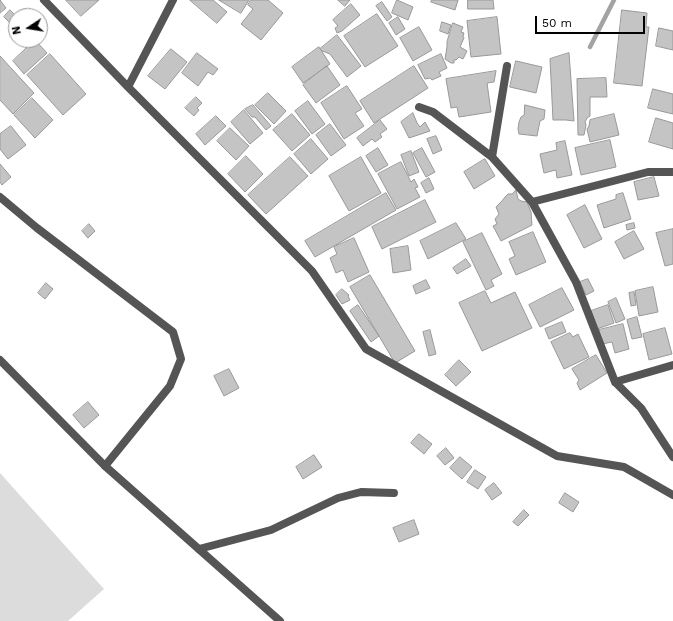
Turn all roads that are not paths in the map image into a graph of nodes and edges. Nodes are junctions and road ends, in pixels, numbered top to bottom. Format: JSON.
{"nodes":[{"id":1,"x":44,"y":0,"type":"edge"},
{"id":2,"x":173,"y":0,"type":"edge"},
{"id":3,"x":507,"y":66,"type":"dead end"},
{"id":4,"x":128,"y":87,"type":"junction"},
{"id":5,"x":419,"y":107,"type":"dead end"},
{"id":6,"x":492,"y":157,"type":"junction"},
{"id":7,"x":673,"y":172,"type":"edge"},
{"id":8,"x":0,"y":197,"type":"edge"},
{"id":9,"x":532,"y":202,"type":"junction"},
{"id":10,"x":0,"y":360,"type":"edge"},
{"id":11,"x":673,"y":365,"type":"edge"},
{"id":12,"x":615,"y":382,"type":"junction"},
{"id":13,"x":673,"y":457,"type":"edge"},
{"id":14,"x":105,"y":466,"type":"junction"},
{"id":15,"x":394,"y":493,"type":"dead end"},
{"id":16,"x":673,"y":496,"type":"edge"},
{"id":17,"x":199,"y":549,"type":"junction"},
{"id":18,"x":280,"y":621,"type":"edge"}],
"edges":[{"from":1,"to":4,"type":"street"},
{"from":2,"to":4,"type":"street"},
{"from":3,"to":6,"type":"street"},
{"from":4,"to":16,"type":"street"},
{"from":5,"to":6,"type":"street"},
{"from":6,"to":9,"type":"street"},
{"from":7,"to":9,"type":"street"},
{"from":8,"to":14,"type":"street"},
{"from":9,"to":12,"type":"street"},
{"from":10,"to":14,"type":"street"},
{"from":11,"to":12,"type":"street"},
{"from":12,"to":13,"type":"street"},
{"from":14,"to":17,"type":"street"},
{"from":15,"to":17,"type":"street"},
{"from":17,"to":18,"type":"street"}]}
